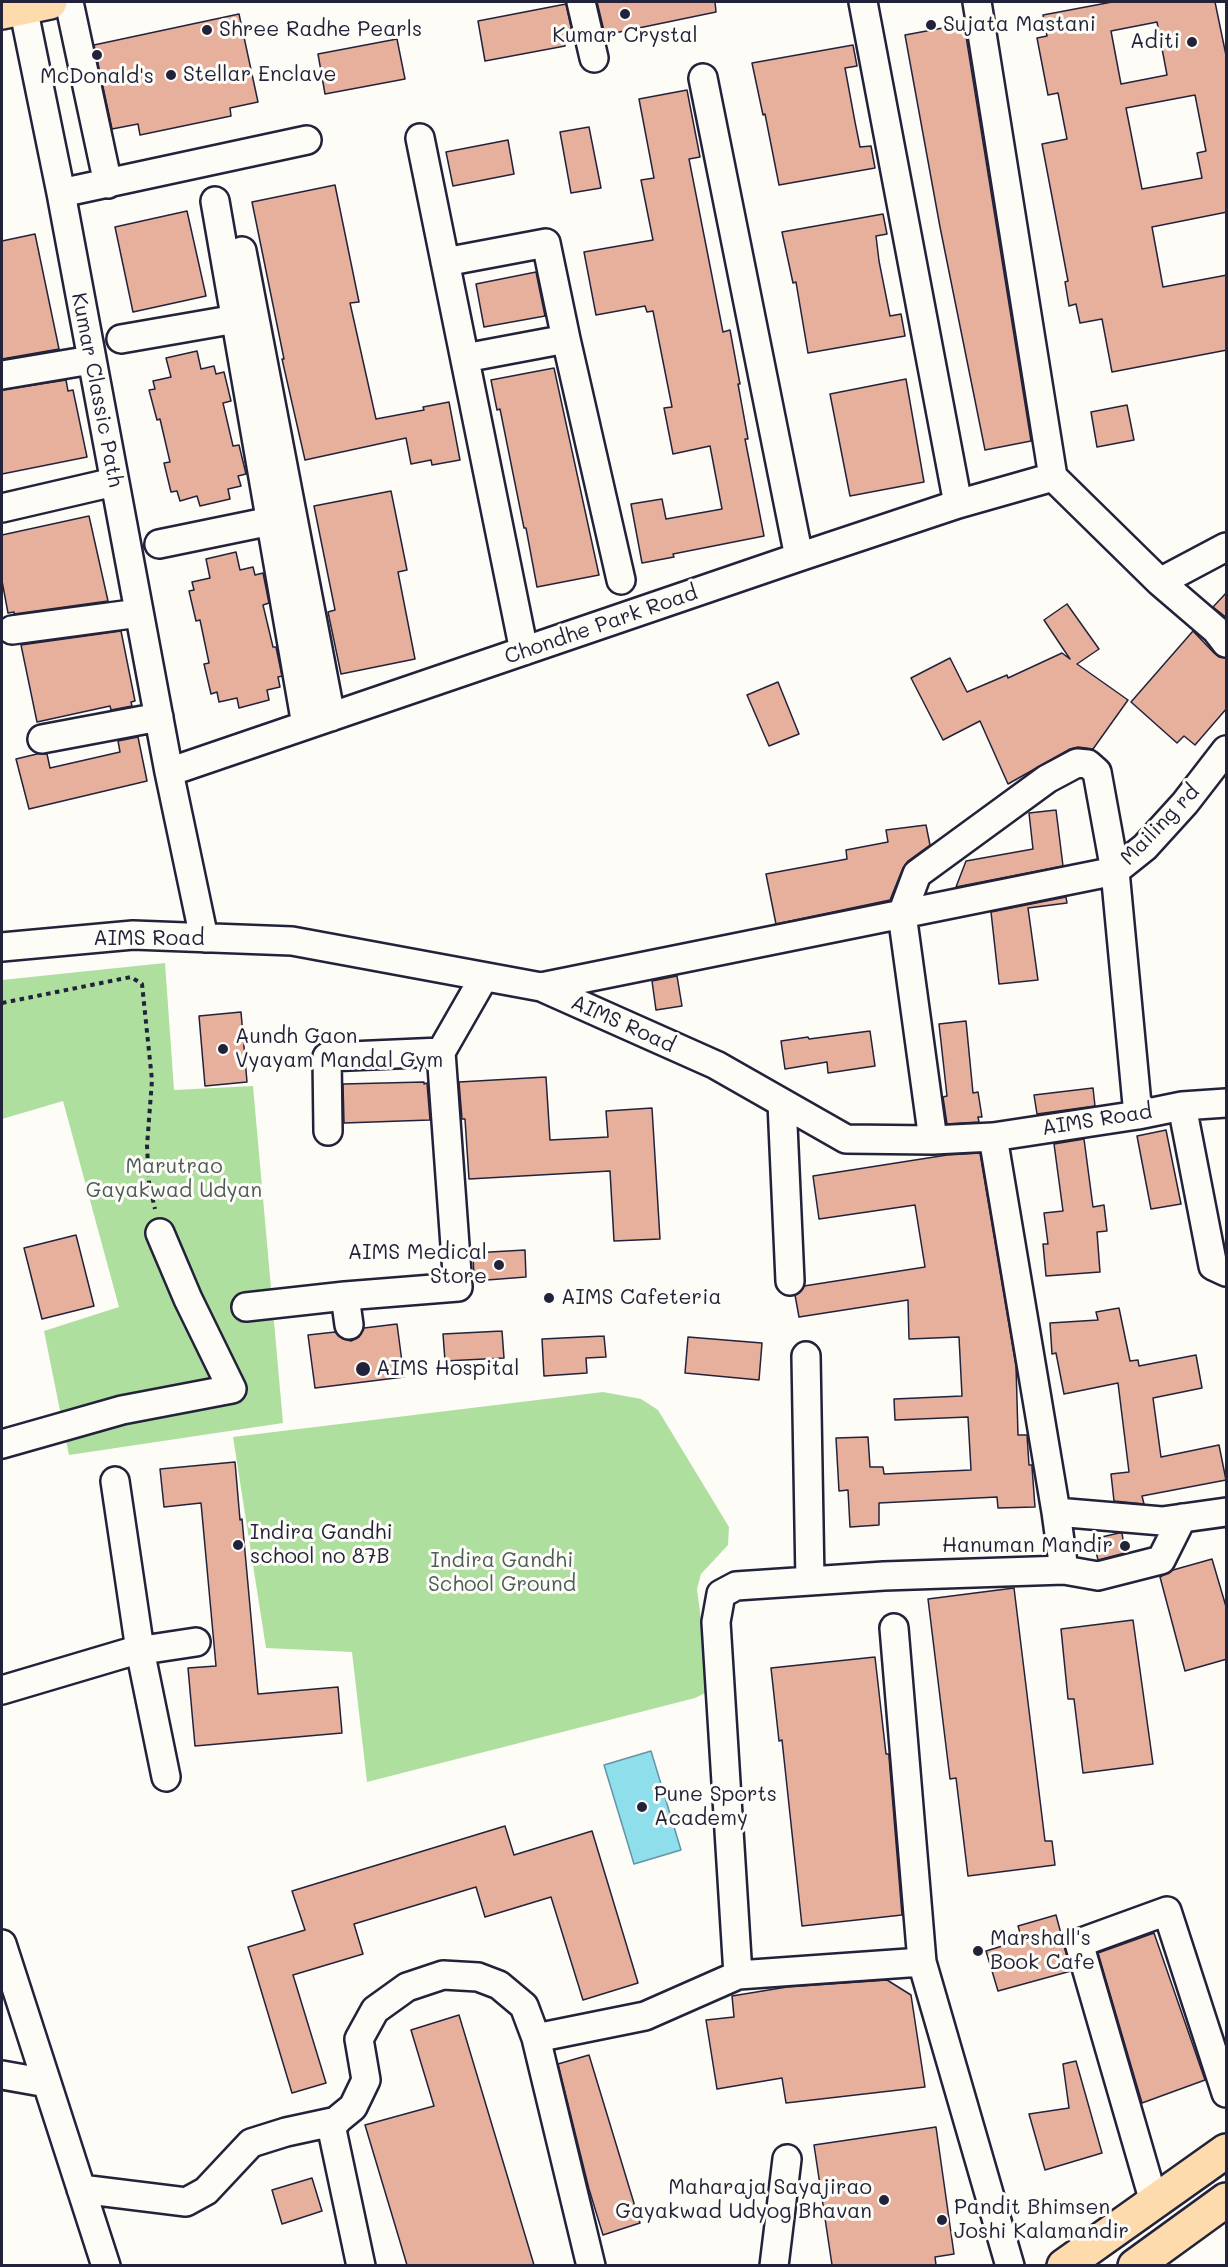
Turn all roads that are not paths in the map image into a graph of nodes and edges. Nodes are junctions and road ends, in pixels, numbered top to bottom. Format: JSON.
{"nodes":[{"id":1,"x":69,"y":2,"type":"edge"},
{"id":2,"x":581,"y":2,"type":"edge"},
{"id":3,"x":863,"y":2,"type":"edge"},
{"id":4,"x":977,"y":2,"type":"edge"},
{"id":5,"x":24,"y":6,"type":"edge"},
{"id":6,"x":594,"y":58,"type":"dead end"},
{"id":7,"x":703,"y":78,"type":"dead end"},
{"id":8,"x":420,"y":138,"type":"dead end"},
{"id":9,"x":307,"y":140,"type":"dead end"},
{"id":10,"x":108,"y":184,"type":"junction"},
{"id":11,"x":61,"y":193,"type":"junction"},
{"id":12,"x":445,"y":262,"type":"junction"},
{"id":13,"x":236,"y":319,"type":"junction"},
{"id":14,"x":121,"y":339,"type":"dead end"},
{"id":15,"x":566,"y":339,"type":"junction"},
{"id":16,"x":465,"y":358,"type":"junction"},
{"id":17,"x":92,"y":360,"type":"junction"},
{"id":18,"x":2,"y":375,"type":"edge"},
{"id":19,"x":1053,"y":477,"type":"junction"},
{"id":20,"x":114,"y":482,"type":"junction"},
{"id":21,"x":958,"y":504,"type":"junction"},
{"id":22,"x":2,"y":508,"type":"edge"},
{"id":23,"x":271,"y":521,"type":"junction"},
{"id":24,"x":159,"y":544,"type":"dead end"},
{"id":25,"x":1227,"y":548,"type":"edge"},
{"id":26,"x":799,"y":557,"type":"junction"},
{"id":27,"x":621,"y":580,"type":"dead end"},
{"id":28,"x":1160,"y":582,"type":"junction"},
{"id":29,"x":139,"y":613,"type":"junction"},
{"id":30,"x":12,"y":630,"type":"dead end"},
{"id":31,"x":1227,"y":643,"type":"edge"},
{"id":32,"x":524,"y":651,"type":"junction"},
{"id":33,"x":159,"y":717,"type":"junction"},
{"id":34,"x":319,"y":721,"type":"junction"},
{"id":35,"x":42,"y":739,"type":"dead end"},
{"id":36,"x":1227,"y":750,"type":"edge"},
{"id":37,"x":169,"y":772,"type":"junction"},
{"id":38,"x":1115,"y":871,"type":"junction"},
{"id":39,"x":902,"y":914,"type":"junction"},
{"id":40,"x":204,"y":938,"type":"junction"},
{"id":41,"x":2,"y":947,"type":"edge"},
{"id":42,"x":484,"y":977,"type":"junction"},
{"id":43,"x":541,"y":987,"type":"junction"},
{"id":44,"x":441,"y":1052,"type":"junction"},
{"id":45,"x":782,"y":1103,"type":"junction"},
{"id":46,"x":1227,"y":1103,"type":"edge"},
{"id":47,"x":1182,"y":1106,"type":"junction"},
{"id":48,"x":1138,"y":1115,"type":"junction"},
{"id":49,"x":328,"y":1131,"type":"dead end"},
{"id":50,"x":993,"y":1137,"type":"junction"},
{"id":51,"x":933,"y":1140,"type":"junction"},
{"id":52,"x":160,"y":1233,"type":"road end"},
{"id":53,"x":1227,"y":1272,"type":"edge"},
{"id":54,"x":789,"y":1281,"type":"dead end"},
{"id":55,"x":345,"y":1296,"type":"junction"},
{"id":56,"x":246,"y":1307,"type":"dead end"},
{"id":57,"x":349,"y":1325,"type":"dead end"},
{"id":58,"x":806,"y":1356,"type":"dead end"},
{"id":59,"x":2,"y":1444,"type":"edge"},
{"id":60,"x":115,"y":1482,"type":"dead end"},
{"id":61,"x":1056,"y":1512,"type":"junction"},
{"id":62,"x":1227,"y":1512,"type":"edge"},
{"id":63,"x":1182,"y":1518,"type":"junction"},
{"id":64,"x":1064,"y":1570,"type":"junction"},
{"id":65,"x":810,"y":1581,"type":"junction"},
{"id":66,"x":894,"y":1628,"type":"dead end"},
{"id":67,"x":196,"y":1642,"type":"dead end"},
{"id":68,"x":140,"y":1650,"type":"junction"},
{"id":69,"x":2,"y":1690,"type":"edge"},
{"id":70,"x":166,"y":1777,"type":"dead end"},
{"id":71,"x":2,"y":1944,"type":"edge"},
{"id":72,"x":922,"y":1962,"type":"junction"},
{"id":73,"x":738,"y":1976,"type":"junction"},
{"id":74,"x":536,"y":2038,"type":"junction"},
{"id":75,"x":2,"y":2075,"type":"edge"},
{"id":76,"x":47,"y":2083,"type":"junction"},
{"id":77,"x":1227,"y":2093,"type":"edge"},
{"id":78,"x":337,"y":2121,"type":"junction"},
{"id":79,"x":1227,"y":2151,"type":"edge"},
{"id":80,"x":787,"y":2160,"type":"dead end"},
{"id":81,"x":81,"y":2189,"type":"junction"},
{"id":82,"x":1227,"y":2200,"type":"edge"},
{"id":83,"x":1154,"y":2202,"type":"junction"},
{"id":84,"x":1166,"y":2255,"type":"edge"},
{"id":85,"x":106,"y":2265,"type":"edge"},
{"id":86,"x":361,"y":2265,"type":"edge"},
{"id":87,"x":591,"y":2265,"type":"edge"},
{"id":88,"x":774,"y":2265,"type":"edge"},
{"id":89,"x":1010,"y":2265,"type":"edge"},
{"id":90,"x":1064,"y":2265,"type":"edge"},
{"id":91,"x":1135,"y":2265,"type":"edge"}],
"edges":[{"from":1,"to":10,"type":"street"},
{"from":2,"to":6,"type":"street"},
{"from":3,"to":21,"type":"street"},
{"from":4,"to":19,"type":"street"},
{"from":5,"to":11,"type":"street","name":"Kumar Classic Path"},
{"from":7,"to":26,"type":"street"},
{"from":8,"to":12,"type":"street"},
{"from":9,"to":10,"type":"street"},
{"from":10,"to":11,"type":"street"},
{"from":11,"to":17,"type":"street","name":"Kumar Classic Path"},
{"from":12,"to":15,"type":"street"},
{"from":12,"to":16,"type":"street"},
{"from":13,"to":14,"type":"street"},
{"from":13,"to":23,"type":"street"},
{"from":13,"to":34,"type":"street"},
{"from":15,"to":16,"type":"street"},
{"from":15,"to":27,"type":"street"},
{"from":16,"to":32,"type":"street"},
{"from":17,"to":18,"type":"street"},
{"from":17,"to":20,"type":"street","name":"Kumar Classic Path"},
{"from":19,"to":21,"type":"street","name":"Chondhe Park Road"},
{"from":19,"to":28,"type":"street"},
{"from":20,"to":22,"type":"street"},
{"from":20,"to":29,"type":"street","name":"Kumar Classic Path"},
{"from":21,"to":26,"type":"street","name":"Chondhe Park Road"},
{"from":23,"to":24,"type":"street"},
{"from":23,"to":34,"type":"street"},
{"from":25,"to":28,"type":"street"},
{"from":26,"to":32,"type":"street","name":"Chondhe Park Road"},
{"from":28,"to":31,"type":"street"},
{"from":29,"to":30,"type":"street"},
{"from":29,"to":33,"type":"street","name":"Kumar Classic Path"},
{"from":32,"to":34,"type":"street","name":"Chondhe Park Road"},
{"from":33,"to":35,"type":"street"},
{"from":33,"to":37,"type":"street","name":"Kumar Classic Path"},
{"from":34,"to":37,"type":"street","name":"Chondhe Park Road"},
{"from":36,"to":38,"type":"street","name":"Mailing rd"},
{"from":37,"to":40,"type":"street"},
{"from":38,"to":39,"type":"street"},
{"from":38,"to":39,"type":"street"},
{"from":38,"to":48,"type":"street"},
{"from":39,"to":43,"type":"street"},
{"from":39,"to":51,"type":"street"},
{"from":40,"to":41,"type":"street","name":"AIMS Road"},
{"from":40,"to":42,"type":"street","name":"AIMS Road"},
{"from":42,"to":43,"type":"street","name":"AIMS Road"},
{"from":42,"to":44,"type":"street"},
{"from":43,"to":45,"type":"street","name":"AIMS Road"},
{"from":44,"to":49,"type":"street"},
{"from":44,"to":55,"type":"street"},
{"from":45,"to":51,"type":"street","name":"AIMS Road"},
{"from":45,"to":54,"type":"street"},
{"from":46,"to":47,"type":"street","name":"AIMS Road"},
{"from":47,"to":48,"type":"street","name":"AIMS Road"},
{"from":47,"to":53,"type":"street"},
{"from":48,"to":50,"type":"street","name":"AIMS Road"},
{"from":50,"to":51,"type":"street","name":"AIMS Road"},
{"from":50,"to":61,"type":"street"},
{"from":52,"to":59,"type":"street"},
{"from":55,"to":56,"type":"street"},
{"from":55,"to":57,"type":"street"},
{"from":58,"to":65,"type":"street"},
{"from":60,"to":68,"type":"street"},
{"from":61,"to":63,"type":"street"},
{"from":61,"to":64,"type":"street"},
{"from":62,"to":63,"type":"street"},
{"from":63,"to":64,"type":"street"},
{"from":64,"to":65,"type":"street"},
{"from":65,"to":73,"type":"street"},
{"from":66,"to":72,"type":"street"},
{"from":67,"to":68,"type":"street"},
{"from":68,"to":69,"type":"street"},
{"from":68,"to":70,"type":"street"},
{"from":71,"to":76,"type":"street"},
{"from":72,"to":73,"type":"street"},
{"from":72,"to":89,"type":"street"},
{"from":73,"to":74,"type":"street"},
{"from":74,"to":78,"type":"street"},
{"from":74,"to":87,"type":"street"},
{"from":75,"to":76,"type":"street"},
{"from":76,"to":81,"type":"street"},
{"from":77,"to":83,"type":"street"},
{"from":78,"to":81,"type":"street"},
{"from":78,"to":86,"type":"street"},
{"from":79,"to":83,"type":"main road"},
{"from":80,"to":88,"type":"street"},
{"from":81,"to":85,"type":"street"},
{"from":82,"to":84,"type":"main road"},
{"from":83,"to":90,"type":"main road"},
{"from":84,"to":91,"type":"main road"}]}
